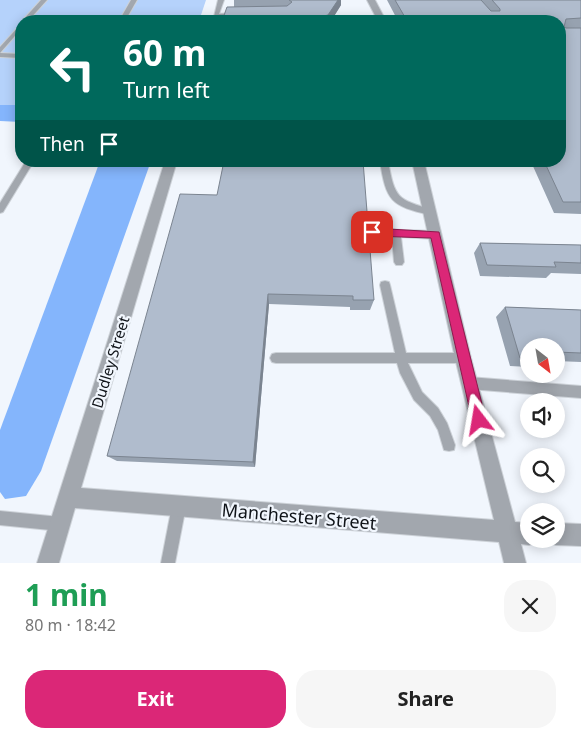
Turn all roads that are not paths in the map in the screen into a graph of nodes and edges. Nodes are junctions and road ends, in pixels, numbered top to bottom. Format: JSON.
{"nodes":[{"id":1,"x":44,"y":0,"type":"edge"},
{"id":2,"x":134,"y":0,"type":"edge"},
{"id":3,"x":221,"y":0,"type":"edge"},
{"id":4,"x":371,"y":0,"type":"edge"},
{"id":5,"x":31,"y":15,"type":"edge"},
{"id":6,"x":125,"y":15,"type":"edge"},
{"id":7,"x":216,"y":15,"type":"edge"},
{"id":8,"x":379,"y":15,"type":"edge"},
{"id":9,"x":15,"y":33,"type":"edge"},
{"id":10,"x":0,"y":50,"type":"edge"},
{"id":11,"x":0,"y":55,"type":"edge"},
{"id":12,"x":15,"y":56,"type":"edge"},
{"id":13,"x":26,"y":167,"type":"edge"},
{"id":14,"x":169,"y":167,"type":"edge"},
{"id":15,"x":385,"y":167,"type":"edge"},
{"id":16,"x":419,"y":167,"type":"edge"},
{"id":17,"x":0,"y":210,"type":"edge"},
{"id":18,"x":430,"y":212,"type":"junction"},
{"id":19,"x":372,"y":232,"type":"dead end"},
{"id":20,"x":396,"y":232,"type":"junction"},
{"id":21,"x":435,"y":234,"type":"junction"},
{"id":22,"x":399,"y":262,"type":"dead end"},
{"id":23,"x":385,"y":285,"type":"dead end"},
{"id":24,"x":276,"y":358,"type":"dead end"},
{"id":25,"x":463,"y":358,"type":"junction"},
{"id":26,"x":402,"y":359,"type":"junction"},
{"id":27,"x":469,"y":383,"type":"junction"},
{"id":28,"x":581,"y":392,"type":"edge"},
{"id":29,"x":449,"y":445,"type":"dead end"},
{"id":30,"x":68,"y":496,"type":"junction"},
{"id":31,"x":179,"y":506,"type":"junction"},
{"id":32,"x":0,"y":518,"type":"edge"},
{"id":33,"x":60,"y":524,"type":"junction"},
{"id":34,"x":508,"y":534,"type":"junction"},
{"id":35,"x":520,"y":534,"type":"edge"},
{"id":36,"x":565,"y":534,"type":"edge"},
{"id":37,"x":581,"y":535,"type":"edge"},
{"id":38,"x":48,"y":563,"type":"edge"},
{"id":39,"x":168,"y":563,"type":"edge"},
{"id":40,"x":514,"y":563,"type":"edge"}],
"edges":[{"from":1,"to":5,"type":"lane"},
{"from":2,"to":6,"type":"lane"},
{"from":3,"to":7,"type":"lane"},
{"from":4,"to":8,"type":"street"},
{"from":9,"to":10,"type":"lane"},
{"from":11,"to":12,"type":"lane"},
{"from":13,"to":17,"type":"lane"},
{"from":14,"to":30,"type":"street","name":"Dudley Street"},
{"from":15,"to":18,"type":"lane"},
{"from":16,"to":18,"type":"street"},
{"from":18,"to":21,"type":"street"},
{"from":19,"to":20,"type":"lane"},
{"from":20,"to":21,"type":"lane"},
{"from":20,"to":22,"type":"lane"},
{"from":21,"to":25,"type":"street"},
{"from":23,"to":26,"type":"lane"},
{"from":24,"to":26,"type":"lane"},
{"from":25,"to":26,"type":"lane"},
{"from":25,"to":27,"type":"street"},
{"from":26,"to":29,"type":"lane"},
{"from":27,"to":28,"type":"lane"},
{"from":27,"to":34,"type":"street"},
{"from":30,"to":31,"type":"street","name":"Manchester Street"},
{"from":30,"to":33,"type":"street","name":"Dudley Street"},
{"from":31,"to":34,"type":"street","name":"Manchester Street"},
{"from":31,"to":39,"type":"lane"},
{"from":32,"to":33,"type":"lane"},
{"from":33,"to":38,"type":"street","name":"Dudley Street"},
{"from":34,"to":35,"type":"street","name":"Manchester Street"},
{"from":34,"to":40,"type":"street"},
{"from":36,"to":37,"type":"street"}]}
